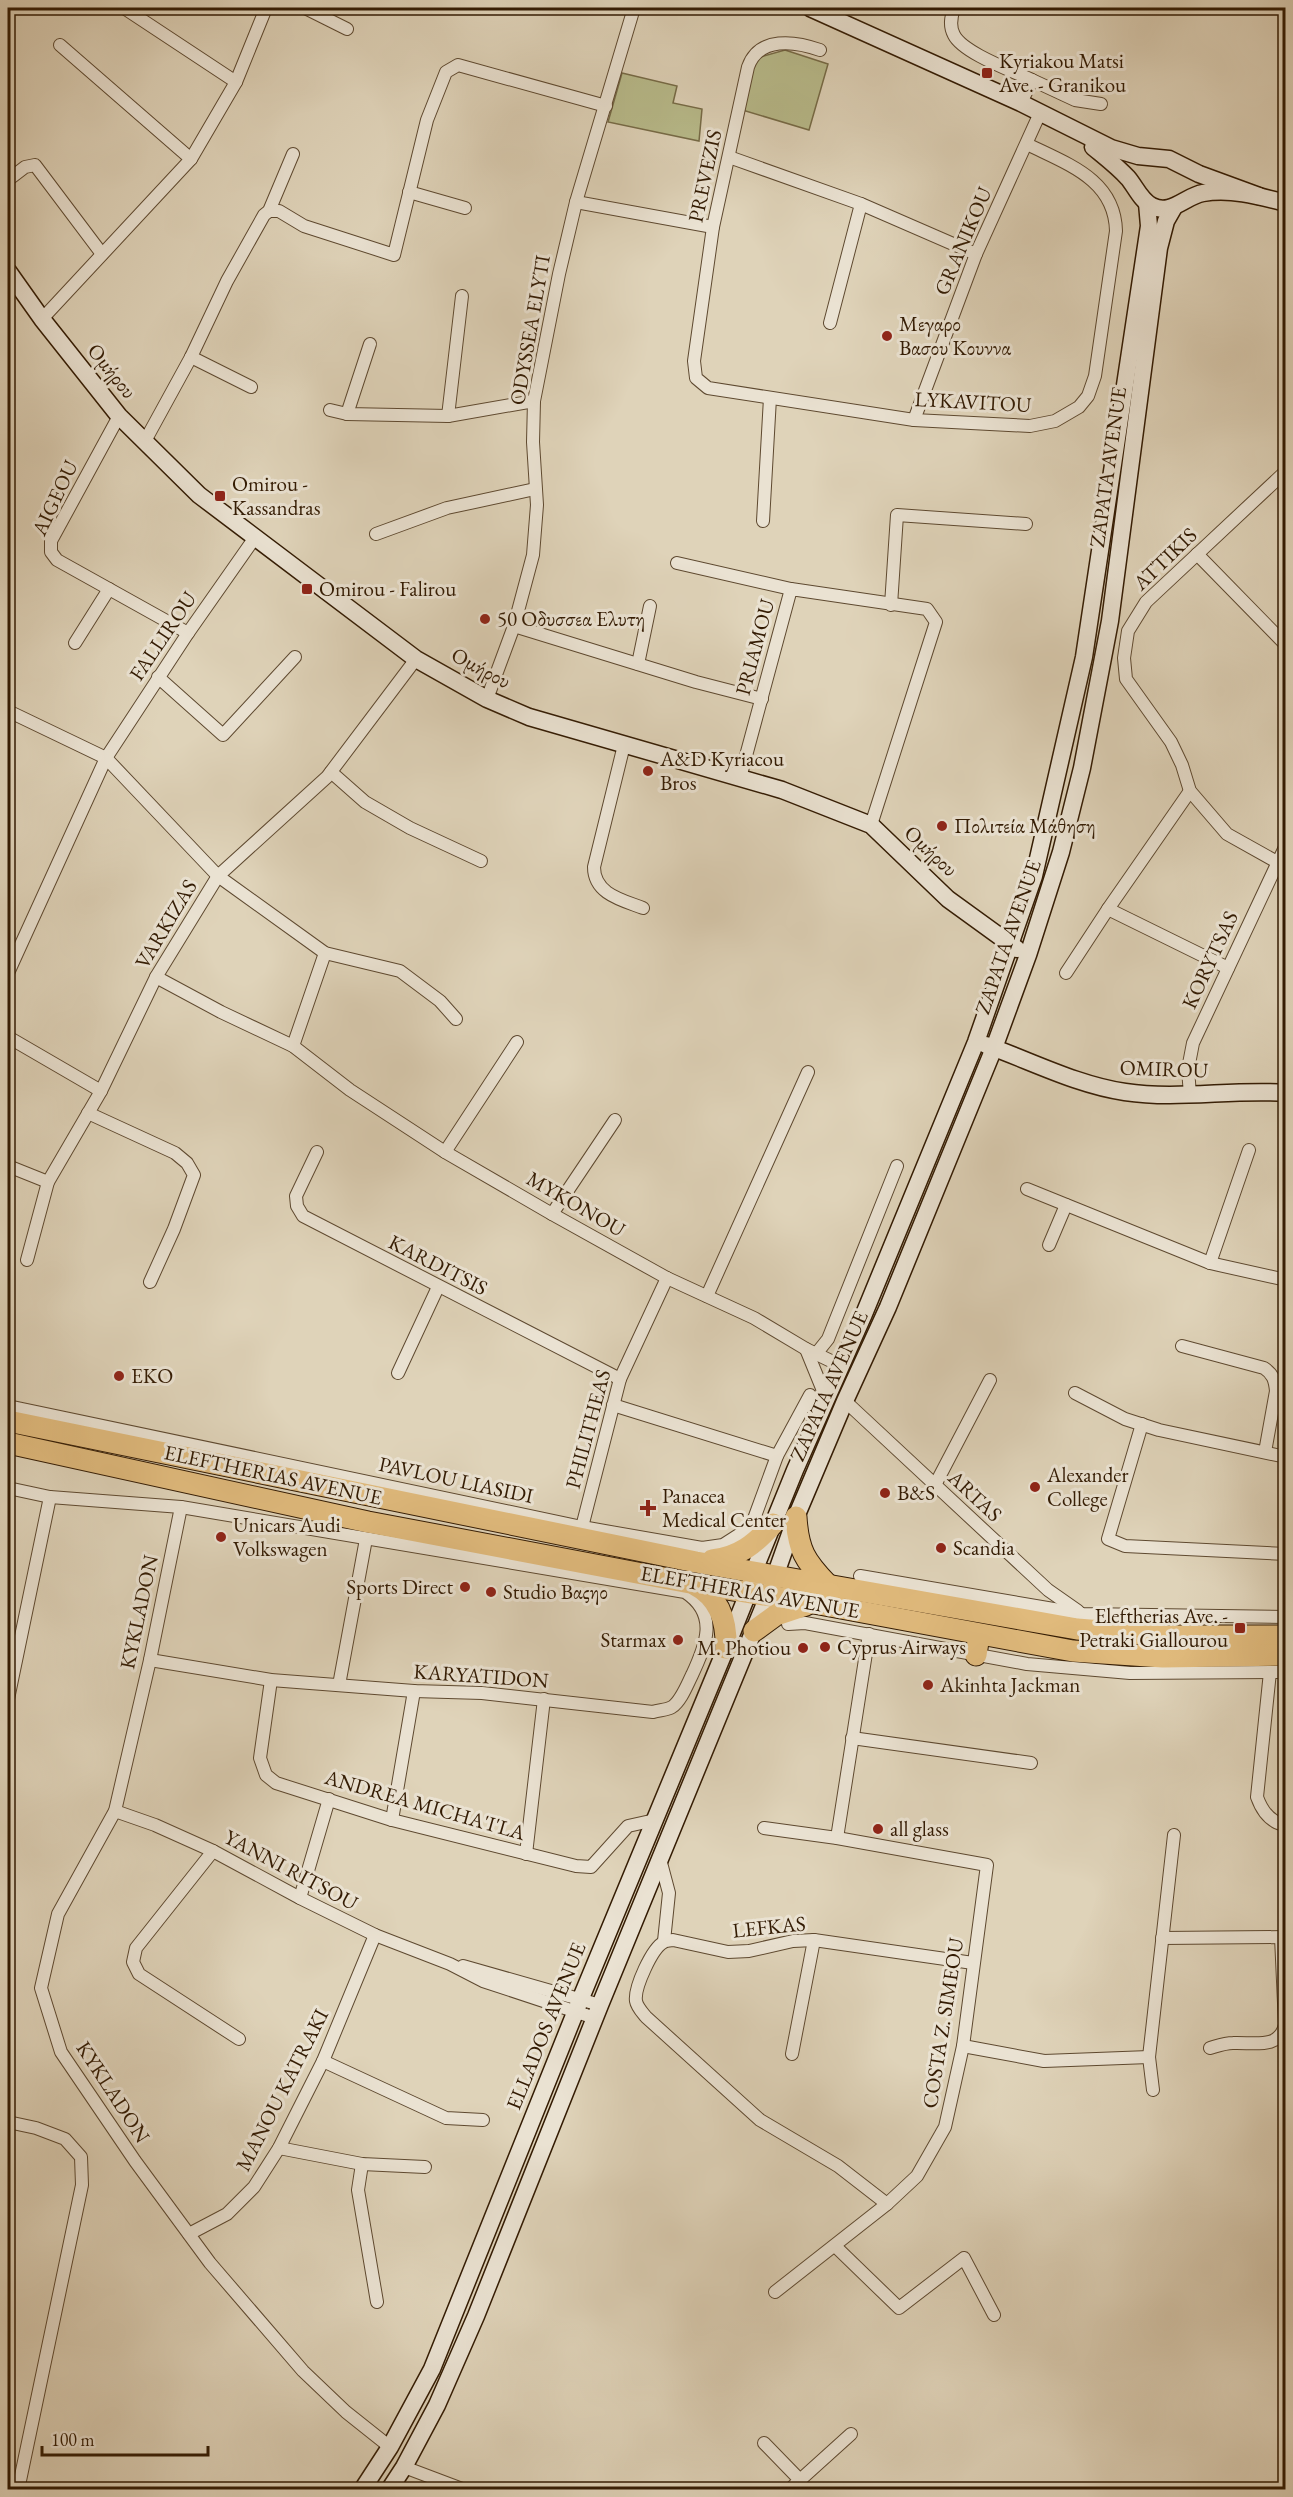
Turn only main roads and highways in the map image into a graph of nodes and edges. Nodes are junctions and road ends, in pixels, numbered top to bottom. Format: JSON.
{"nodes":[{"id":1,"x":810,"y":8,"type":"edge"},
{"id":2,"x":1048,"y":117,"type":"junction"},
{"id":3,"x":1156,"y":159,"type":"junction"},
{"id":4,"x":1180,"y":164,"type":"junction"},
{"id":5,"x":1259,"y":196,"type":"junction"},
{"id":6,"x":1143,"y":197,"type":"junction"},
{"id":7,"x":1179,"y":203,"type":"junction"},
{"id":8,"x":1286,"y":203,"type":"edge"},
{"id":9,"x":8,"y":271,"type":"edge"},
{"id":10,"x":1010,"y":944,"type":"junction"},
{"id":11,"x":1028,"y":955,"type":"junction"},
{"id":12,"x":976,"y":1042,"type":"junction"},
{"id":13,"x":994,"y":1048,"type":"junction"},
{"id":14,"x":1286,"y":1093,"type":"edge"},
{"id":15,"x":8,"y":1421,"type":"edge"},
{"id":16,"x":8,"y":1443,"type":"edge"},
{"id":17,"x":796,"y":1517,"type":"junction"},
{"id":18,"x":773,"y":1524,"type":"junction"},
{"id":19,"x":696,"y":1562,"type":"junction"},
{"id":20,"x":764,"y":1573,"type":"junction"},
{"id":21,"x":684,"y":1587,"type":"junction"},
{"id":22,"x":823,"y":1594,"type":"junction"},
{"id":23,"x":758,"y":1595,"type":"junction"},
{"id":24,"x":754,"y":1630,"type":"junction"},
{"id":25,"x":1286,"y":1636,"type":"edge"},
{"id":26,"x":726,"y":1648,"type":"junction"},
{"id":27,"x":1286,"y":1656,"type":"edge"},
{"id":28,"x":362,"y":2490,"type":"edge"},
{"id":29,"x":389,"y":2490,"type":"edge"}],
"edges":[{"from":1,"to":2,"type":"main road"},
{"from":2,"to":3,"type":"main road"},
{"from":2,"to":6,"type":"main road"},
{"from":3,"to":4,"type":"main road"},
{"from":3,"to":6,"type":"main road"},
{"from":4,"to":5,"type":"main road"},
{"from":4,"to":7,"type":"main road"},
{"from":5,"to":7,"type":"main road"},
{"from":5,"to":8,"type":"main road"},
{"from":6,"to":7,"type":"main road"},
{"from":6,"to":10,"type":"main road","name":"ZAPATA AVENUE"},
{"from":7,"to":11,"type":"main road","name":"ZAPATA AVENUE"},
{"from":9,"to":10,"type":"main road","name":"Ομήρου"},
{"from":10,"to":11,"type":"main road","name":"Ομήρου"},
{"from":10,"to":12,"type":"main road","name":"ZAPATA AVENUE"},
{"from":11,"to":13,"type":"main road","name":"ZAPATA AVENUE"},
{"from":12,"to":13,"type":"main road","name":"OMIROU"},
{"from":12,"to":18,"type":"main road","name":"ZAPATA AVENUE"},
{"from":13,"to":14,"type":"main road","name":"OMIROU"},
{"from":13,"to":17,"type":"main road","name":"ZAPATA AVENUE"},
{"from":15,"to":19,"type":"highway","name":"ELEFTHERIAS AVENUE"},
{"from":16,"to":21,"type":"highway","name":"ELEFTHERIAS AVENUE"},
{"from":17,"to":20,"type":"main road","name":"ZAPATA AVENUE"},
{"from":17,"to":22,"type":"highway"},
{"from":18,"to":19,"type":"highway"},
{"from":18,"to":20,"type":"main road","name":"ZAPATA AVENUE"},
{"from":19,"to":20,"type":"highway","name":"ELEFTHERIAS AVENUE"},
{"from":20,"to":22,"type":"highway","name":"ELEFTHERIAS AVENUE"},
{"from":20,"to":23,"type":"main road","name":"ELLADOS AVENUE"},
{"from":21,"to":23,"type":"highway","name":"ELEFTHERIAS AVENUE"},
{"from":21,"to":26,"type":"highway"},
{"from":22,"to":23,"type":"highway","name":"ELEFTHERIAS AVENUE"},
{"from":22,"to":24,"type":"highway"},
{"from":22,"to":25,"type":"highway","name":"ELEFTHERIAS AVENUE"},
{"from":22,"to":27,"type":"highway","name":"ELEFTHERIAS AVENUE"},
{"from":23,"to":24,"type":"main road","name":"ELLADOS AVENUE"},
{"from":23,"to":26,"type":"main road","name":"ELLADOS AVENUE"},
{"from":24,"to":29,"type":"main road","name":"ELLADOS AVENUE"},
{"from":26,"to":28,"type":"main road","name":"ELLADOS AVENUE"}]}
